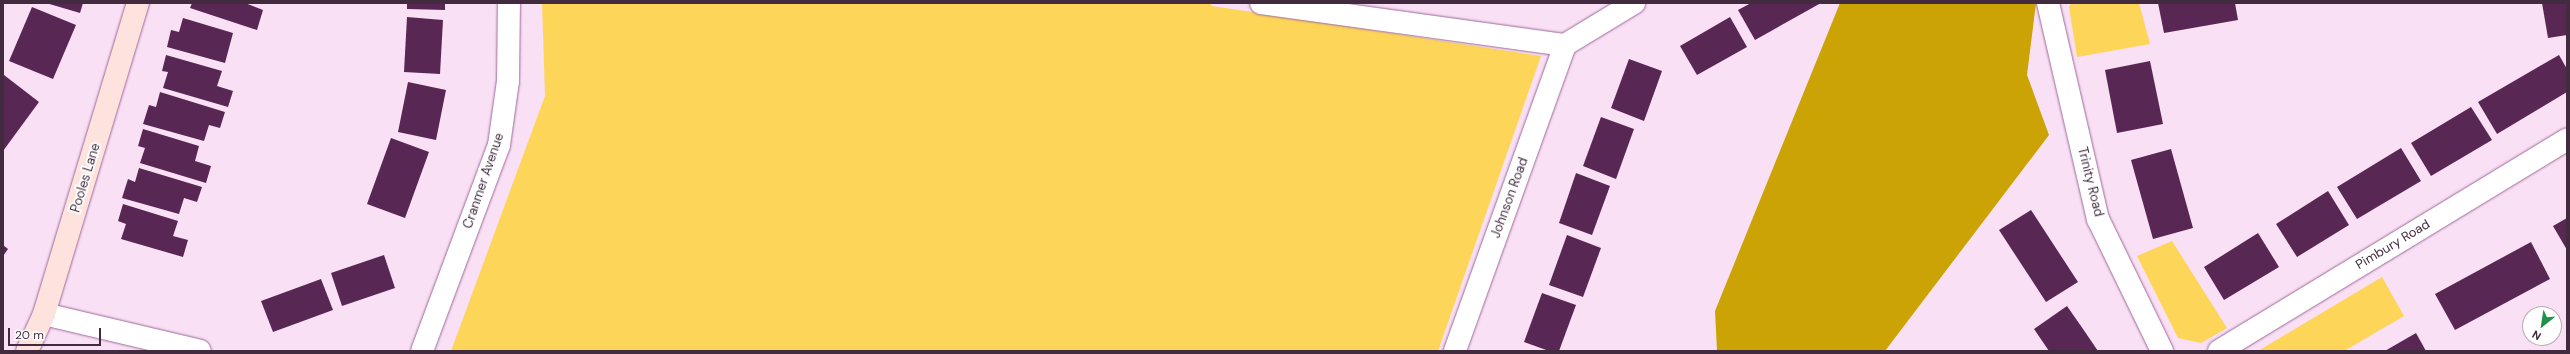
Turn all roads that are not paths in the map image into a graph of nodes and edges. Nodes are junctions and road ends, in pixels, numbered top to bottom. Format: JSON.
{"nodes":[{"id":1,"x":138,"y":3,"type":"edge"},
{"id":2,"x":509,"y":3,"type":"edge"},
{"id":3,"x":1261,"y":3,"type":"edge"},
{"id":4,"x":1634,"y":3,"type":"edge"},
{"id":5,"x":2048,"y":3,"type":"edge"},
{"id":6,"x":1565,"y":45,"type":"junction"},
{"id":7,"x":2567,"y":139,"type":"edge"},
{"id":8,"x":44,"y":314,"type":"junction"},
{"id":9,"x":27,"y":351,"type":"edge"},
{"id":10,"x":200,"y":351,"type":"edge"},
{"id":11,"x":422,"y":351,"type":"edge"},
{"id":12,"x":1455,"y":351,"type":"edge"},
{"id":13,"x":2162,"y":351,"type":"edge"},
{"id":14,"x":2219,"y":351,"type":"edge"}],
"edges":[{"from":1,"to":8,"type":"street","name":"Pooles Lane"},
{"from":2,"to":11,"type":"street","name":"Cranmer Avenue"},
{"from":3,"to":6,"type":"street"},
{"from":4,"to":6,"type":"street"},
{"from":5,"to":13,"type":"street","name":"Trinity Road"},
{"from":6,"to":12,"type":"street","name":"Johnson Road"},
{"from":7,"to":14,"type":"street","name":"Pimbury Road"},
{"from":8,"to":9,"type":"street","name":"Pooles Lane"},
{"from":8,"to":10,"type":"street"}]}
